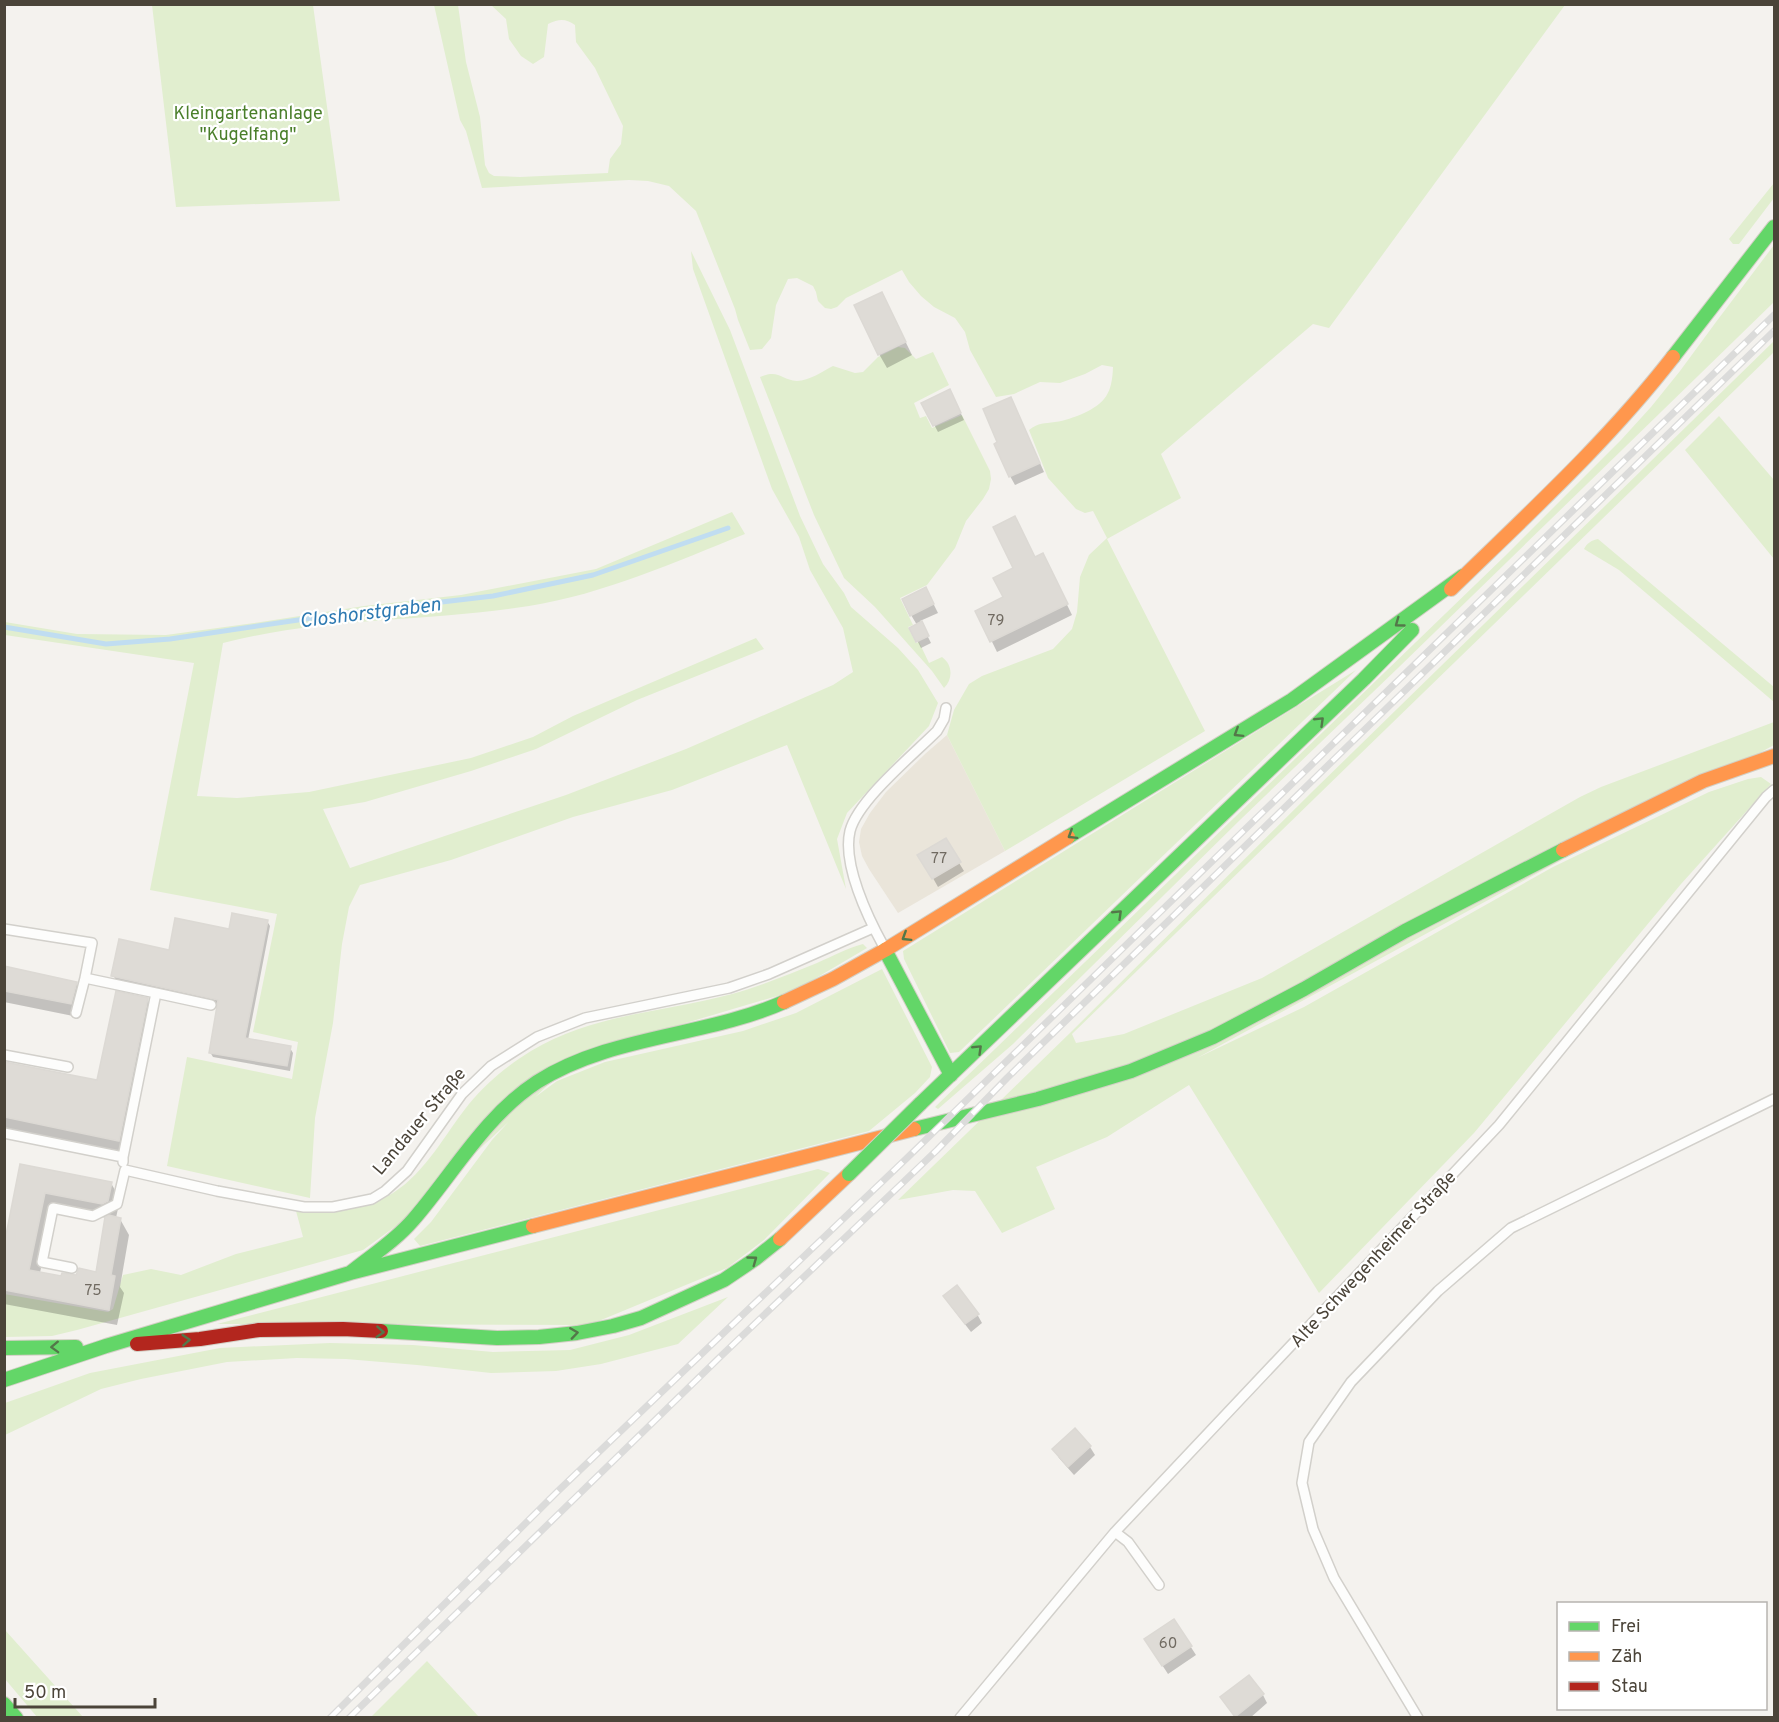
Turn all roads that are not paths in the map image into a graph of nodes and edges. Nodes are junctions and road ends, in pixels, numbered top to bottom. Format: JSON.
{"nodes":[{"id":1,"x":1774,"y":227,"type":"edge"},
{"id":2,"x":1463,"y":576,"type":"junction"},
{"id":3,"x":946,"y":708,"type":"dead end"},
{"id":4,"x":1772,"y":761,"type":"edge"},
{"id":5,"x":1774,"y":790,"type":"edge"},
{"id":6,"x":873,"y":928,"type":"junction"},
{"id":7,"x":4,"y":929,"type":"edge"},
{"id":8,"x":885,"y":950,"type":"junction"},
{"id":9,"x":85,"y":978,"type":"junction"},
{"id":10,"x":156,"y":993,"type":"junction"},
{"id":11,"x":211,"y":1005,"type":"dead end"},
{"id":12,"x":76,"y":1013,"type":"dead end"},
{"id":13,"x":4,"y":1054,"type":"edge"},
{"id":14,"x":68,"y":1067,"type":"dead end"},
{"id":15,"x":951,"y":1075,"type":"junction"},
{"id":16,"x":1774,"y":1099,"type":"edge"},
{"id":17,"x":4,"y":1133,"type":"edge"},
{"id":18,"x":123,"y":1157,"type":"junction"},
{"id":19,"x":125,"y":1170,"type":"junction"},
{"id":20,"x":72,"y":1268,"type":"dead end"},
{"id":21,"x":350,"y":1273,"type":"junction"},
{"id":22,"x":106,"y":1346,"type":"junction"},
{"id":23,"x":4,"y":1348,"type":"edge"},
{"id":24,"x":4,"y":1380,"type":"edge"},
{"id":25,"x":1115,"y":1532,"type":"junction"},
{"id":26,"x":1159,"y":1585,"type":"dead end"},
{"id":27,"x":4,"y":1704,"type":"edge"},
{"id":28,"x":16,"y":1718,"type":"edge"},
{"id":29,"x":960,"y":1718,"type":"edge"},
{"id":30,"x":1418,"y":1718,"type":"edge"}],
"edges":[{"from":1,"to":2,"type":"main road"},
{"from":2,"to":8,"type":"main road","one_way":true},
{"from":15,"to":2,"type":"main road","one_way":true},
{"from":3,"to":6,"type":"lane"},
{"from":4,"to":21,"type":"main road"},
{"from":5,"to":25,"type":"lane","name":"Alte Schwegenheimer Straße"},
{"from":6,"to":8,"type":"lane"},
{"from":6,"to":19,"type":"lane","name":"Landauer Straße"},
{"from":7,"to":9,"type":"lane"},
{"from":8,"to":15,"type":"main road"},
{"from":8,"to":21,"type":"main road"},
{"from":9,"to":10,"type":"lane"},
{"from":9,"to":12,"type":"lane"},
{"from":10,"to":11,"type":"lane"},
{"from":10,"to":18,"type":"lane"},
{"from":13,"to":14,"type":"lane"},
{"from":22,"to":15,"type":"main road","one_way":true,"bridge":true},
{"from":16,"to":30,"type":"lane"},
{"from":17,"to":18,"type":"lane"},
{"from":18,"to":19,"type":"lane"},
{"from":19,"to":20,"type":"lane"},
{"from":21,"to":22,"type":"main road"},
{"from":22,"to":23,"type":"main road","one_way":true},
{"from":22,"to":24,"type":"main road"},
{"from":25,"to":26,"type":"lane"},
{"from":25,"to":29,"type":"lane","name":"Alte Schwegenheimer Straße"},
{"from":27,"to":28,"type":"main road"}]}
